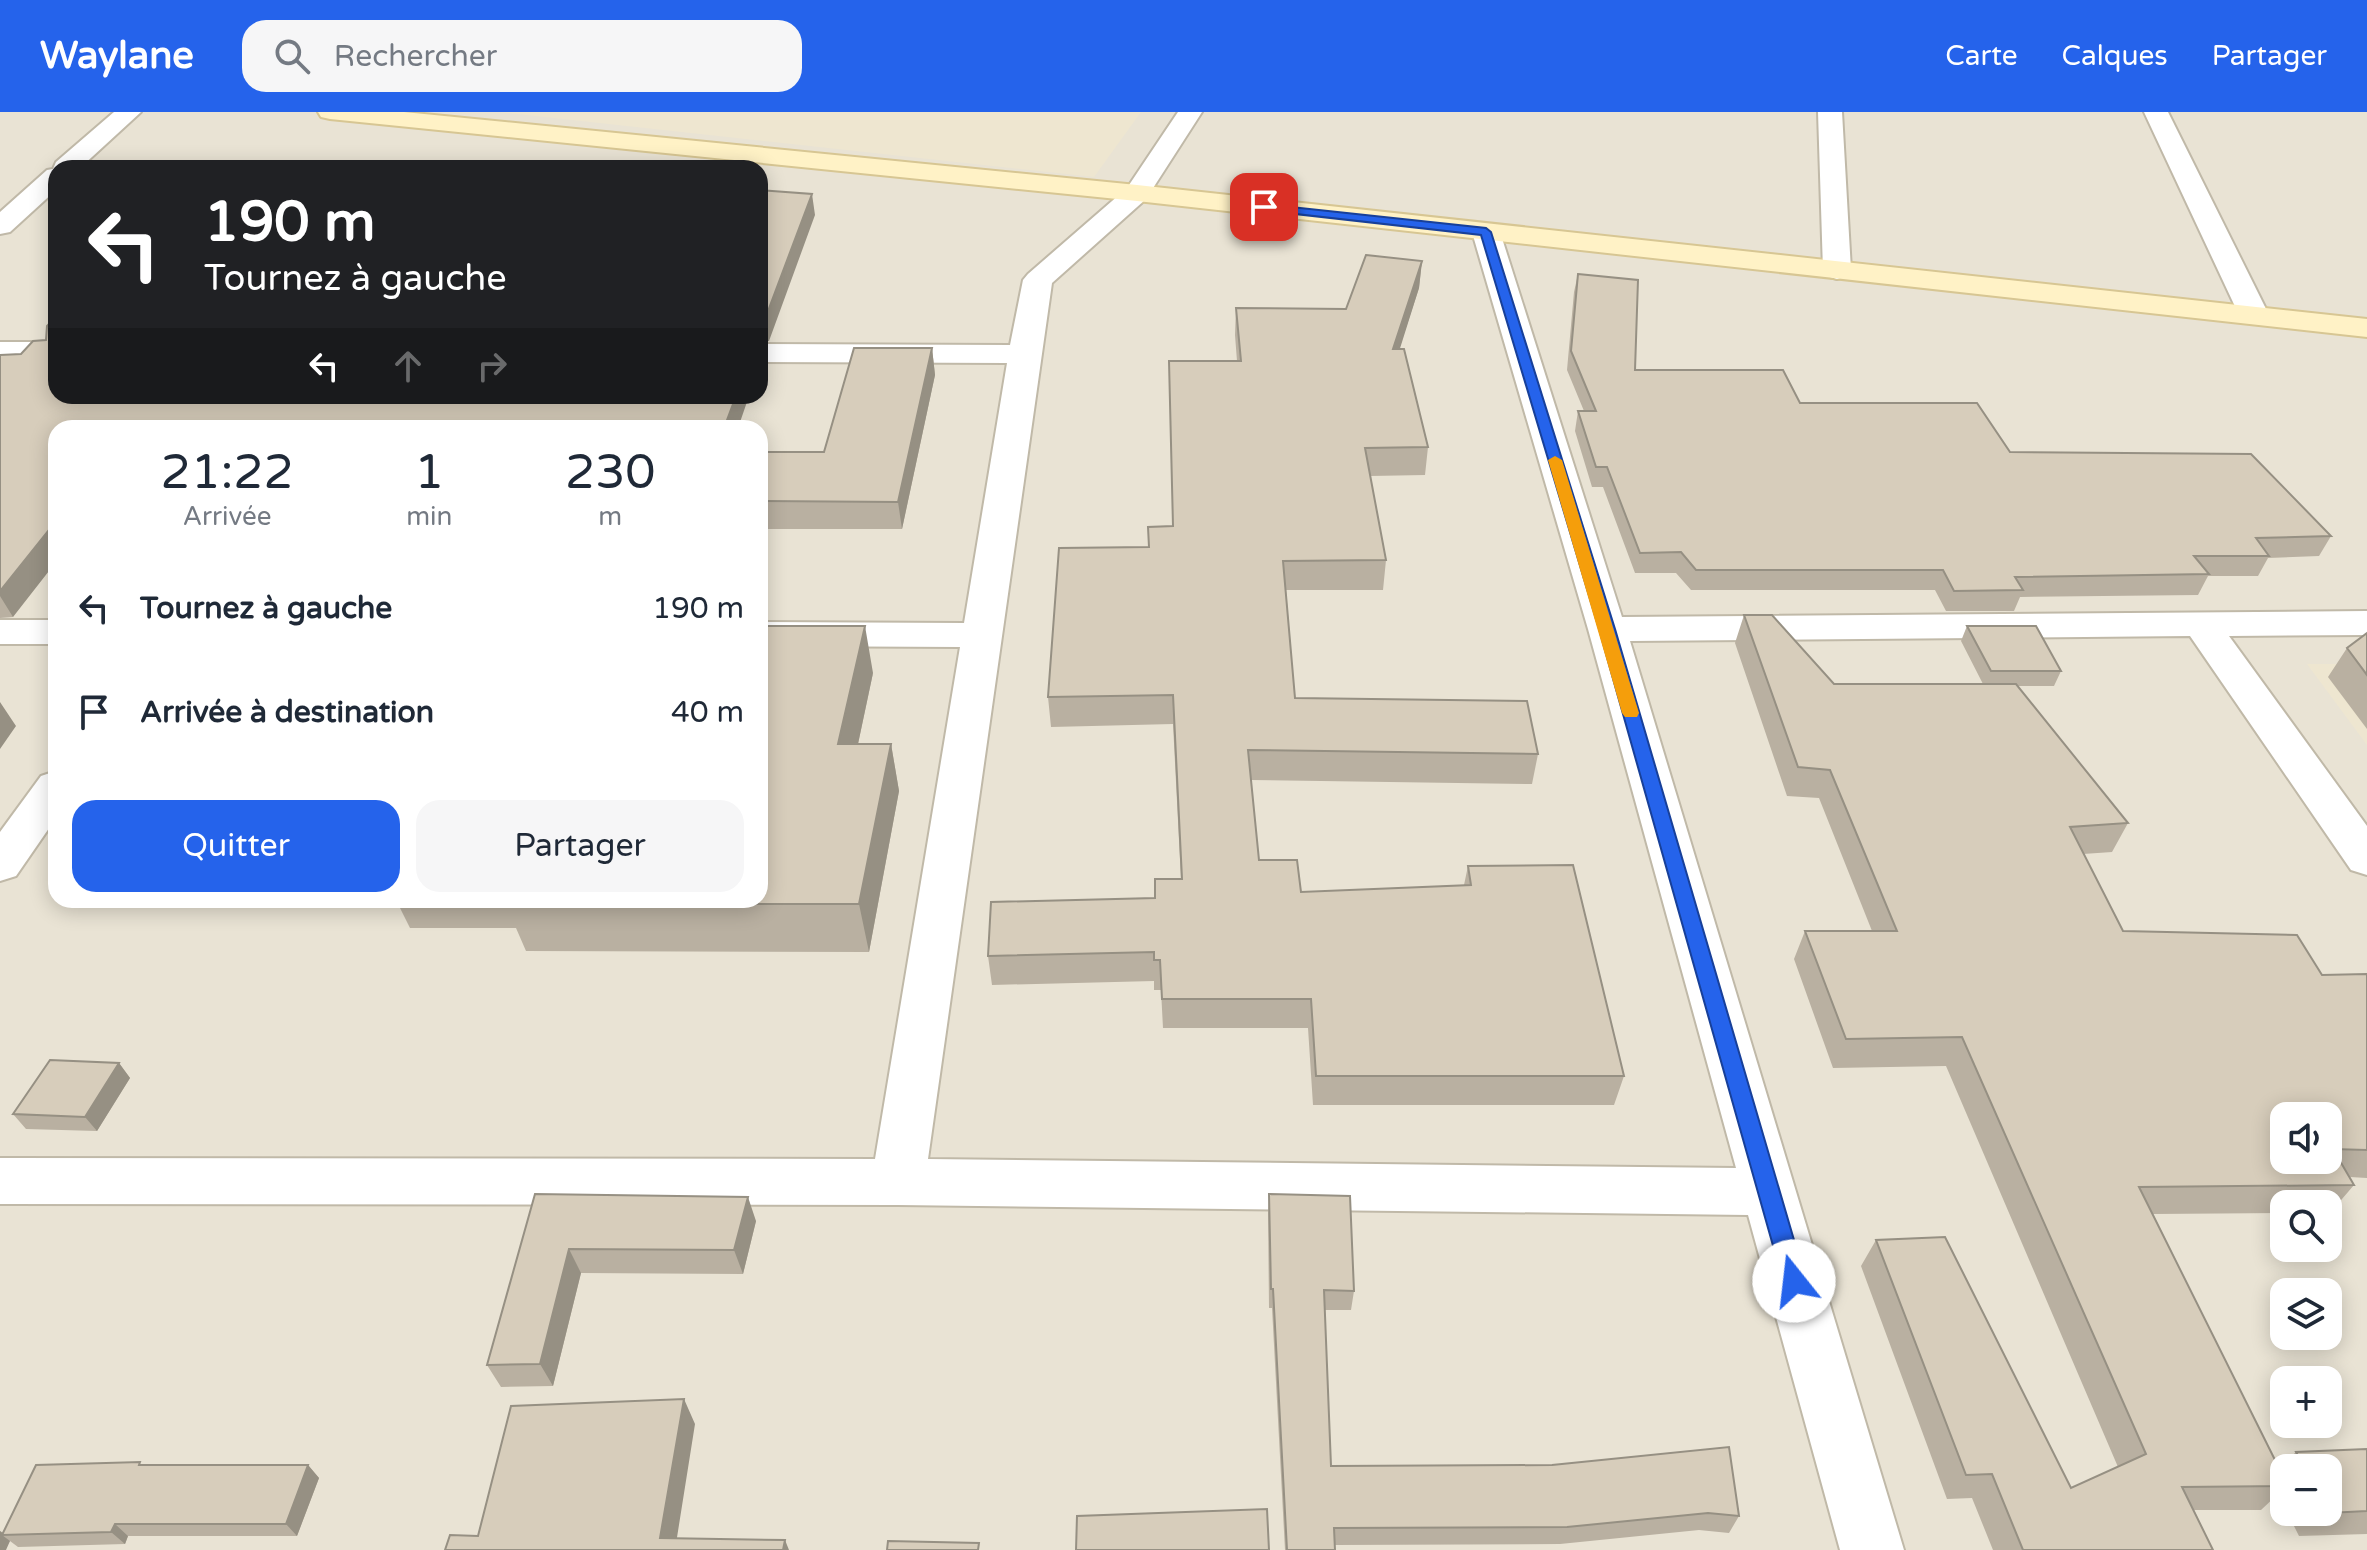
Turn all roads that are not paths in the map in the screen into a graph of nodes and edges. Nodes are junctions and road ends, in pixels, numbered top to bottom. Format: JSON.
{"nodes":[{"id":1,"x":129,"y":112,"type":"edge"},
{"id":2,"x":330,"y":112,"type":"edge"},
{"id":3,"x":1190,"y":112,"type":"edge"},
{"id":4,"x":1830,"y":112,"type":"edge"},
{"id":5,"x":2156,"y":112,"type":"edge"},
{"id":6,"x":74,"y":160,"type":"edge"},
{"id":7,"x":48,"y":183,"type":"edge"},
{"id":8,"x":1137,"y":193,"type":"junction"},
{"id":9,"x":0,"y":226,"type":"edge"},
{"id":10,"x":1486,"y":232,"type":"junction"},
{"id":11,"x":1837,"y":270,"type":"junction"},
{"id":12,"x":2254,"y":315,"type":"junction"},
{"id":13,"x":2367,"y":328,"type":"edge"},
{"id":14,"x":0,"y":351,"type":"edge"},
{"id":15,"x":48,"y":351,"type":"edge"},
{"id":16,"x":768,"y":353,"type":"edge"},
{"id":17,"x":1024,"y":354,"type":"junction"},
{"id":18,"x":2367,"y":623,"type":"edge"},
{"id":19,"x":2201,"y":624,"type":"junction"},
{"id":20,"x":1607,"y":629,"type":"junction"},
{"id":21,"x":0,"y":632,"type":"edge"},
{"id":22,"x":48,"y":632,"type":"edge"},
{"id":23,"x":768,"y":634,"type":"edge"},
{"id":24,"x":983,"y":635,"type":"junction"},
{"id":25,"x":48,"y":797,"type":"edge"},
{"id":26,"x":2367,"y":859,"type":"edge"},
{"id":27,"x":0,"y":865,"type":"edge"},
{"id":28,"x":0,"y":1181,"type":"edge"},
{"id":29,"x":898,"y":1182,"type":"junction"},
{"id":30,"x":1768,"y":1192,"type":"junction"},
{"id":31,"x":1872,"y":1550,"type":"edge"}],
"edges":[{"from":1,"to":6,"type":"street"},
{"from":2,"to":8,"type":"street"},
{"from":3,"to":8,"type":"street"},
{"from":4,"to":11,"type":"street"},
{"from":5,"to":12,"type":"street"},
{"from":7,"to":9,"type":"street"},
{"from":8,"to":10,"type":"street"},
{"from":8,"to":17,"type":"street"},
{"from":10,"to":11,"type":"street"},
{"from":10,"to":20,"type":"street"},
{"from":11,"to":12,"type":"street"},
{"from":12,"to":13,"type":"street"},
{"from":14,"to":15,"type":"street"},
{"from":16,"to":17,"type":"street"},
{"from":17,"to":24,"type":"street"},
{"from":18,"to":19,"type":"street"},
{"from":19,"to":20,"type":"street"},
{"from":19,"to":26,"type":"street"},
{"from":20,"to":30,"type":"street"},
{"from":21,"to":22,"type":"street"},
{"from":23,"to":24,"type":"street"},
{"from":24,"to":29,"type":"street"},
{"from":25,"to":27,"type":"street"},
{"from":28,"to":29,"type":"street"},
{"from":29,"to":30,"type":"street"},
{"from":30,"to":31,"type":"street"}]}
